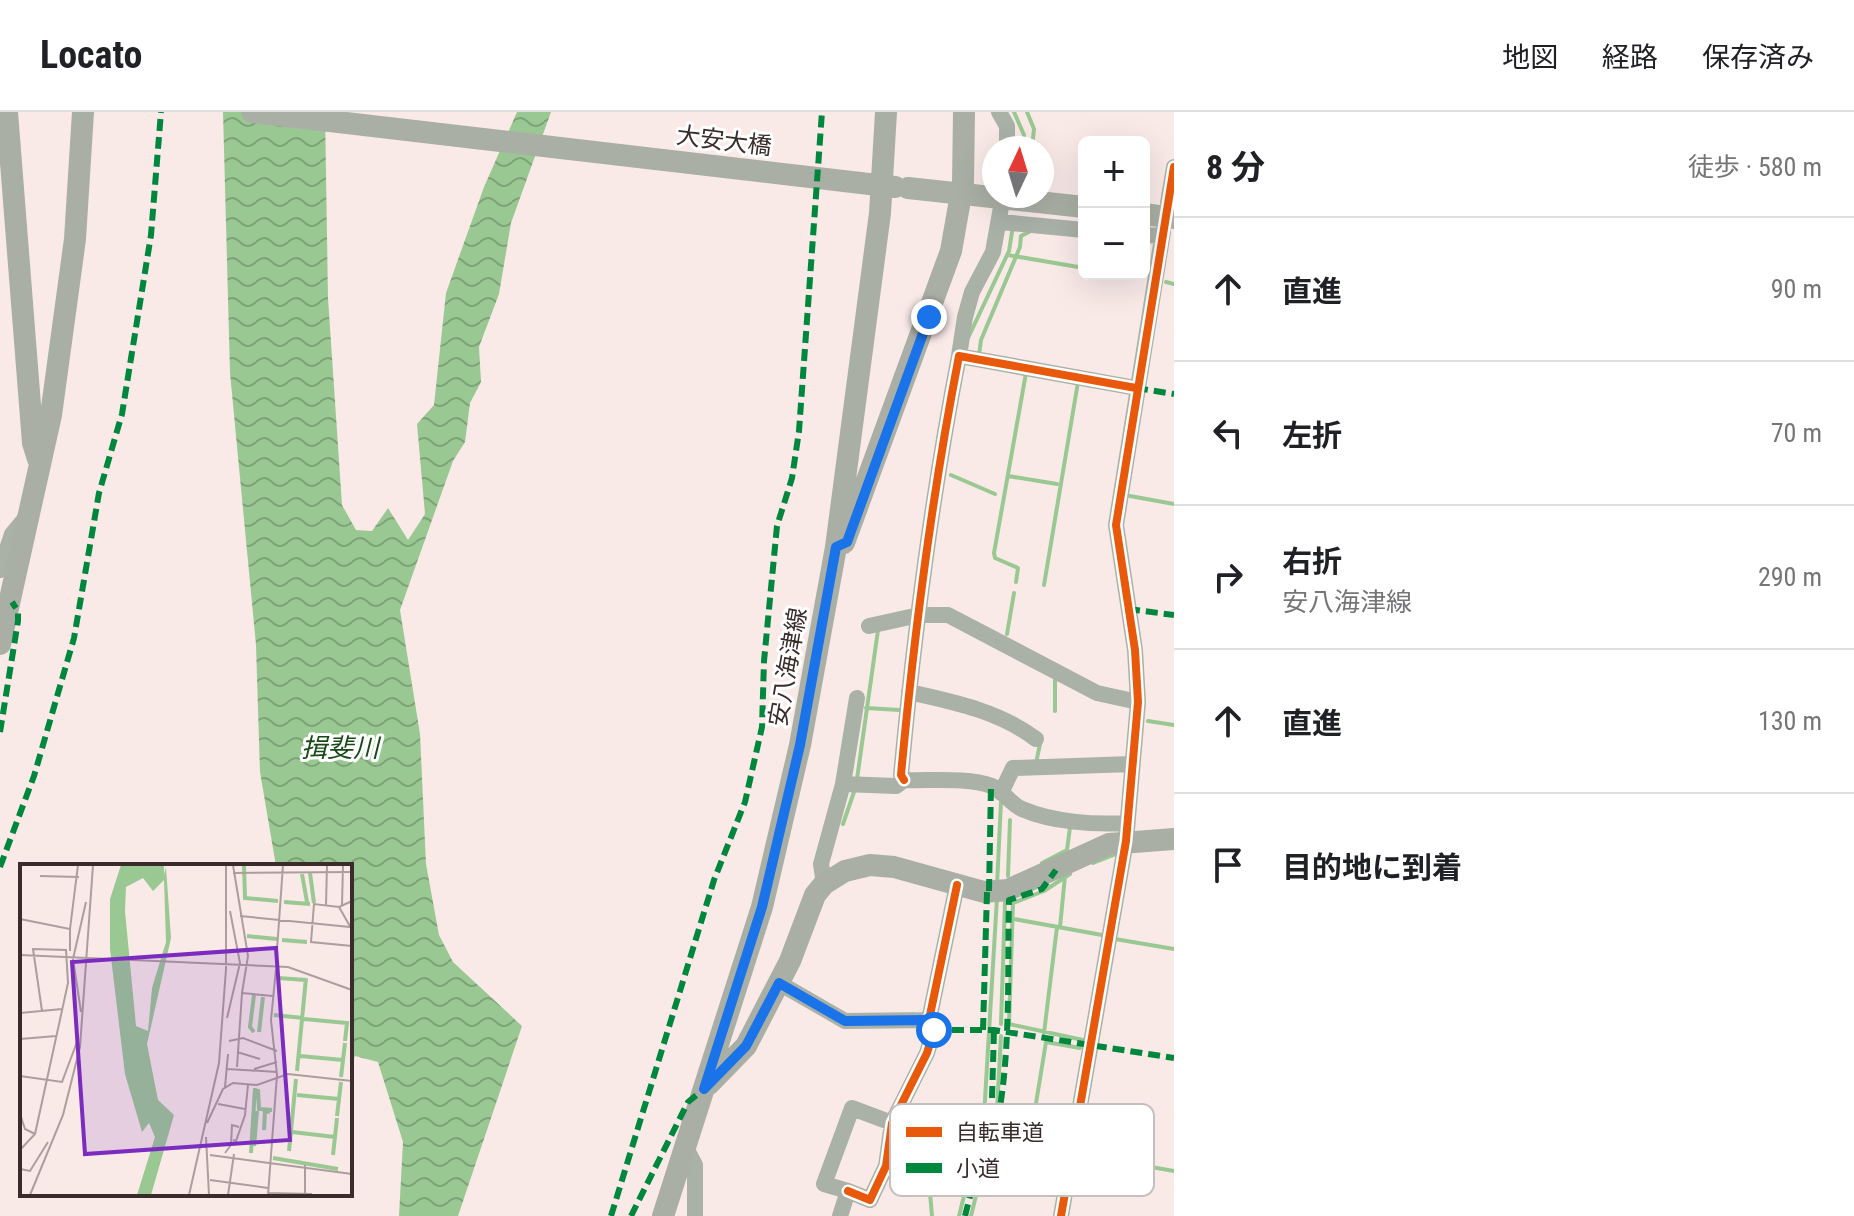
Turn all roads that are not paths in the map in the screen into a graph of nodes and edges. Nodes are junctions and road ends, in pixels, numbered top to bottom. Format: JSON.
{"nodes":[{"id":1,"x":7,"y":112,"type":"edge"},
{"id":2,"x":83,"y":112,"type":"edge"},
{"id":3,"x":252,"y":112,"type":"edge"},
{"id":4,"x":886,"y":112,"type":"edge"},
{"id":5,"x":964,"y":112,"type":"edge"},
{"id":6,"x":999,"y":112,"type":"edge"},
{"id":7,"x":1007,"y":136,"type":"edge"},
{"id":8,"x":1174,"y":167,"type":"edge"},
{"id":9,"x":882,"y":185,"type":"junction"},
{"id":10,"x":1078,"y":206,"type":"edge"},
{"id":11,"x":1002,"y":208,"type":"edge"},
{"id":12,"x":1001,"y":222,"type":"junction"},
{"id":13,"x":1167,"y":222,"type":"edge"},
{"id":14,"x":1078,"y":229,"type":"edge"},
{"id":15,"x":959,"y":356,"type":"junction"},
{"id":16,"x":1136,"y":388,"type":"junction"},
{"id":17,"x":40,"y":468,"type":"junction"},
{"id":18,"x":31,"y":512,"type":"junction"},
{"id":19,"x":836,"y":547,"type":"junction"},
{"id":20,"x":0,"y":570,"type":"edge"},
{"id":21,"x":919,"y":615,"type":"junction"},
{"id":22,"x":869,"y":626,"type":"dead end"},
{"id":23,"x":0,"y":644,"type":"edge"},
{"id":24,"x":909,"y":692,"type":"junction"},
{"id":25,"x":857,"y":698,"type":"dead end"},
{"id":26,"x":1138,"y":702,"type":"junction"},
{"id":27,"x":1036,"y":739,"type":"dead end"},
{"id":28,"x":1132,"y":764,"type":"junction"},
{"id":29,"x":904,"y":780,"type":"junction"},
{"id":30,"x":843,"y":784,"type":"junction"},
{"id":31,"x":1001,"y":793,"type":"junction"},
{"id":32,"x":1127,"y":832,"type":"junction"},
{"id":33,"x":1174,"y":839,"type":"edge"},
{"id":34,"x":824,"y":884,"type":"junction"},
{"id":35,"x":957,"y":885,"type":"junction"},
{"id":36,"x":779,"y":983,"type":"junction"},
{"id":37,"x":929,"y":1020,"type":"junction"},
{"id":38,"x":704,"y":1089,"type":"junction"},
{"id":39,"x":902,"y":1104,"type":"edge"},
{"id":40,"x":1080,"y":1104,"type":"edge"},
{"id":41,"x":890,"y":1122,"type":"edge"},
{"id":42,"x":890,"y":1137,"type":"edge"},
{"id":43,"x":685,"y":1146,"type":"junction"},
{"id":44,"x":848,"y":1191,"type":"junction"},
{"id":45,"x":1064,"y":1196,"type":"edge"},
{"id":46,"x":663,"y":1216,"type":"edge"},
{"id":47,"x":695,"y":1216,"type":"edge"},
{"id":48,"x":840,"y":1216,"type":"edge"},
{"id":49,"x":1061,"y":1216,"type":"edge"}],
"edges":[{"from":1,"to":17,"type":"main road"},
{"from":2,"to":17,"type":"main road"},
{"from":3,"to":9,"type":"main road","name":"大安大橋"},
{"from":4,"to":9,"type":"main road","name":"安八海津線"},
{"from":5,"to":19,"type":"main road"},
{"from":6,"to":7,"type":"street"},
{"from":8,"to":13,"type":"street"},
{"from":9,"to":10,"type":"main road","name":"大安大橋","bridge":true},
{"from":9,"to":19,"type":"main road","name":"安八海津線"},
{"from":11,"to":12,"type":"street"},
{"from":12,"to":14,"type":"street"},
{"from":12,"to":15,"type":"street"},
{"from":13,"to":16,"type":"street"},
{"from":15,"to":16,"type":"street"},
{"from":15,"to":21,"type":"street"},
{"from":16,"to":26,"type":"street"},
{"from":17,"to":18,"type":"main road"},
{"from":18,"to":20,"type":"street"},
{"from":18,"to":23,"type":"main road"},
{"from":19,"to":38,"type":"main road","name":"安八海津線"},
{"from":21,"to":22,"type":"street"},
{"from":21,"to":24,"type":"street"},
{"from":21,"to":26,"type":"street"},
{"from":24,"to":27,"type":"street"},
{"from":24,"to":29,"type":"street"},
{"from":25,"to":30,"type":"street"},
{"from":26,"to":28,"type":"street"},
{"from":28,"to":31,"type":"street"},
{"from":28,"to":32,"type":"street"},
{"from":29,"to":30,"type":"street"},
{"from":29,"to":31,"type":"street"},
{"from":30,"to":34,"type":"street"},
{"from":31,"to":32,"type":"street"},
{"from":32,"to":33,"type":"main road"},
{"from":32,"to":35,"type":"main road"},
{"from":32,"to":40,"type":"street"},
{"from":34,"to":35,"type":"main road"},
{"from":34,"to":36,"type":"main road"},
{"from":35,"to":37,"type":"street"},
{"from":36,"to":37,"type":"street"},
{"from":36,"to":38,"type":"main road"},
{"from":37,"to":39,"type":"street"},
{"from":38,"to":43,"type":"main road","name":"安八海津線"},
{"from":41,"to":44,"type":"street"},
{"from":42,"to":44,"type":"street"},
{"from":43,"to":46,"type":"main road","name":"安八海津線"},
{"from":43,"to":47,"type":"street"},
{"from":44,"to":48,"type":"street"},
{"from":45,"to":49,"type":"street"}]}
